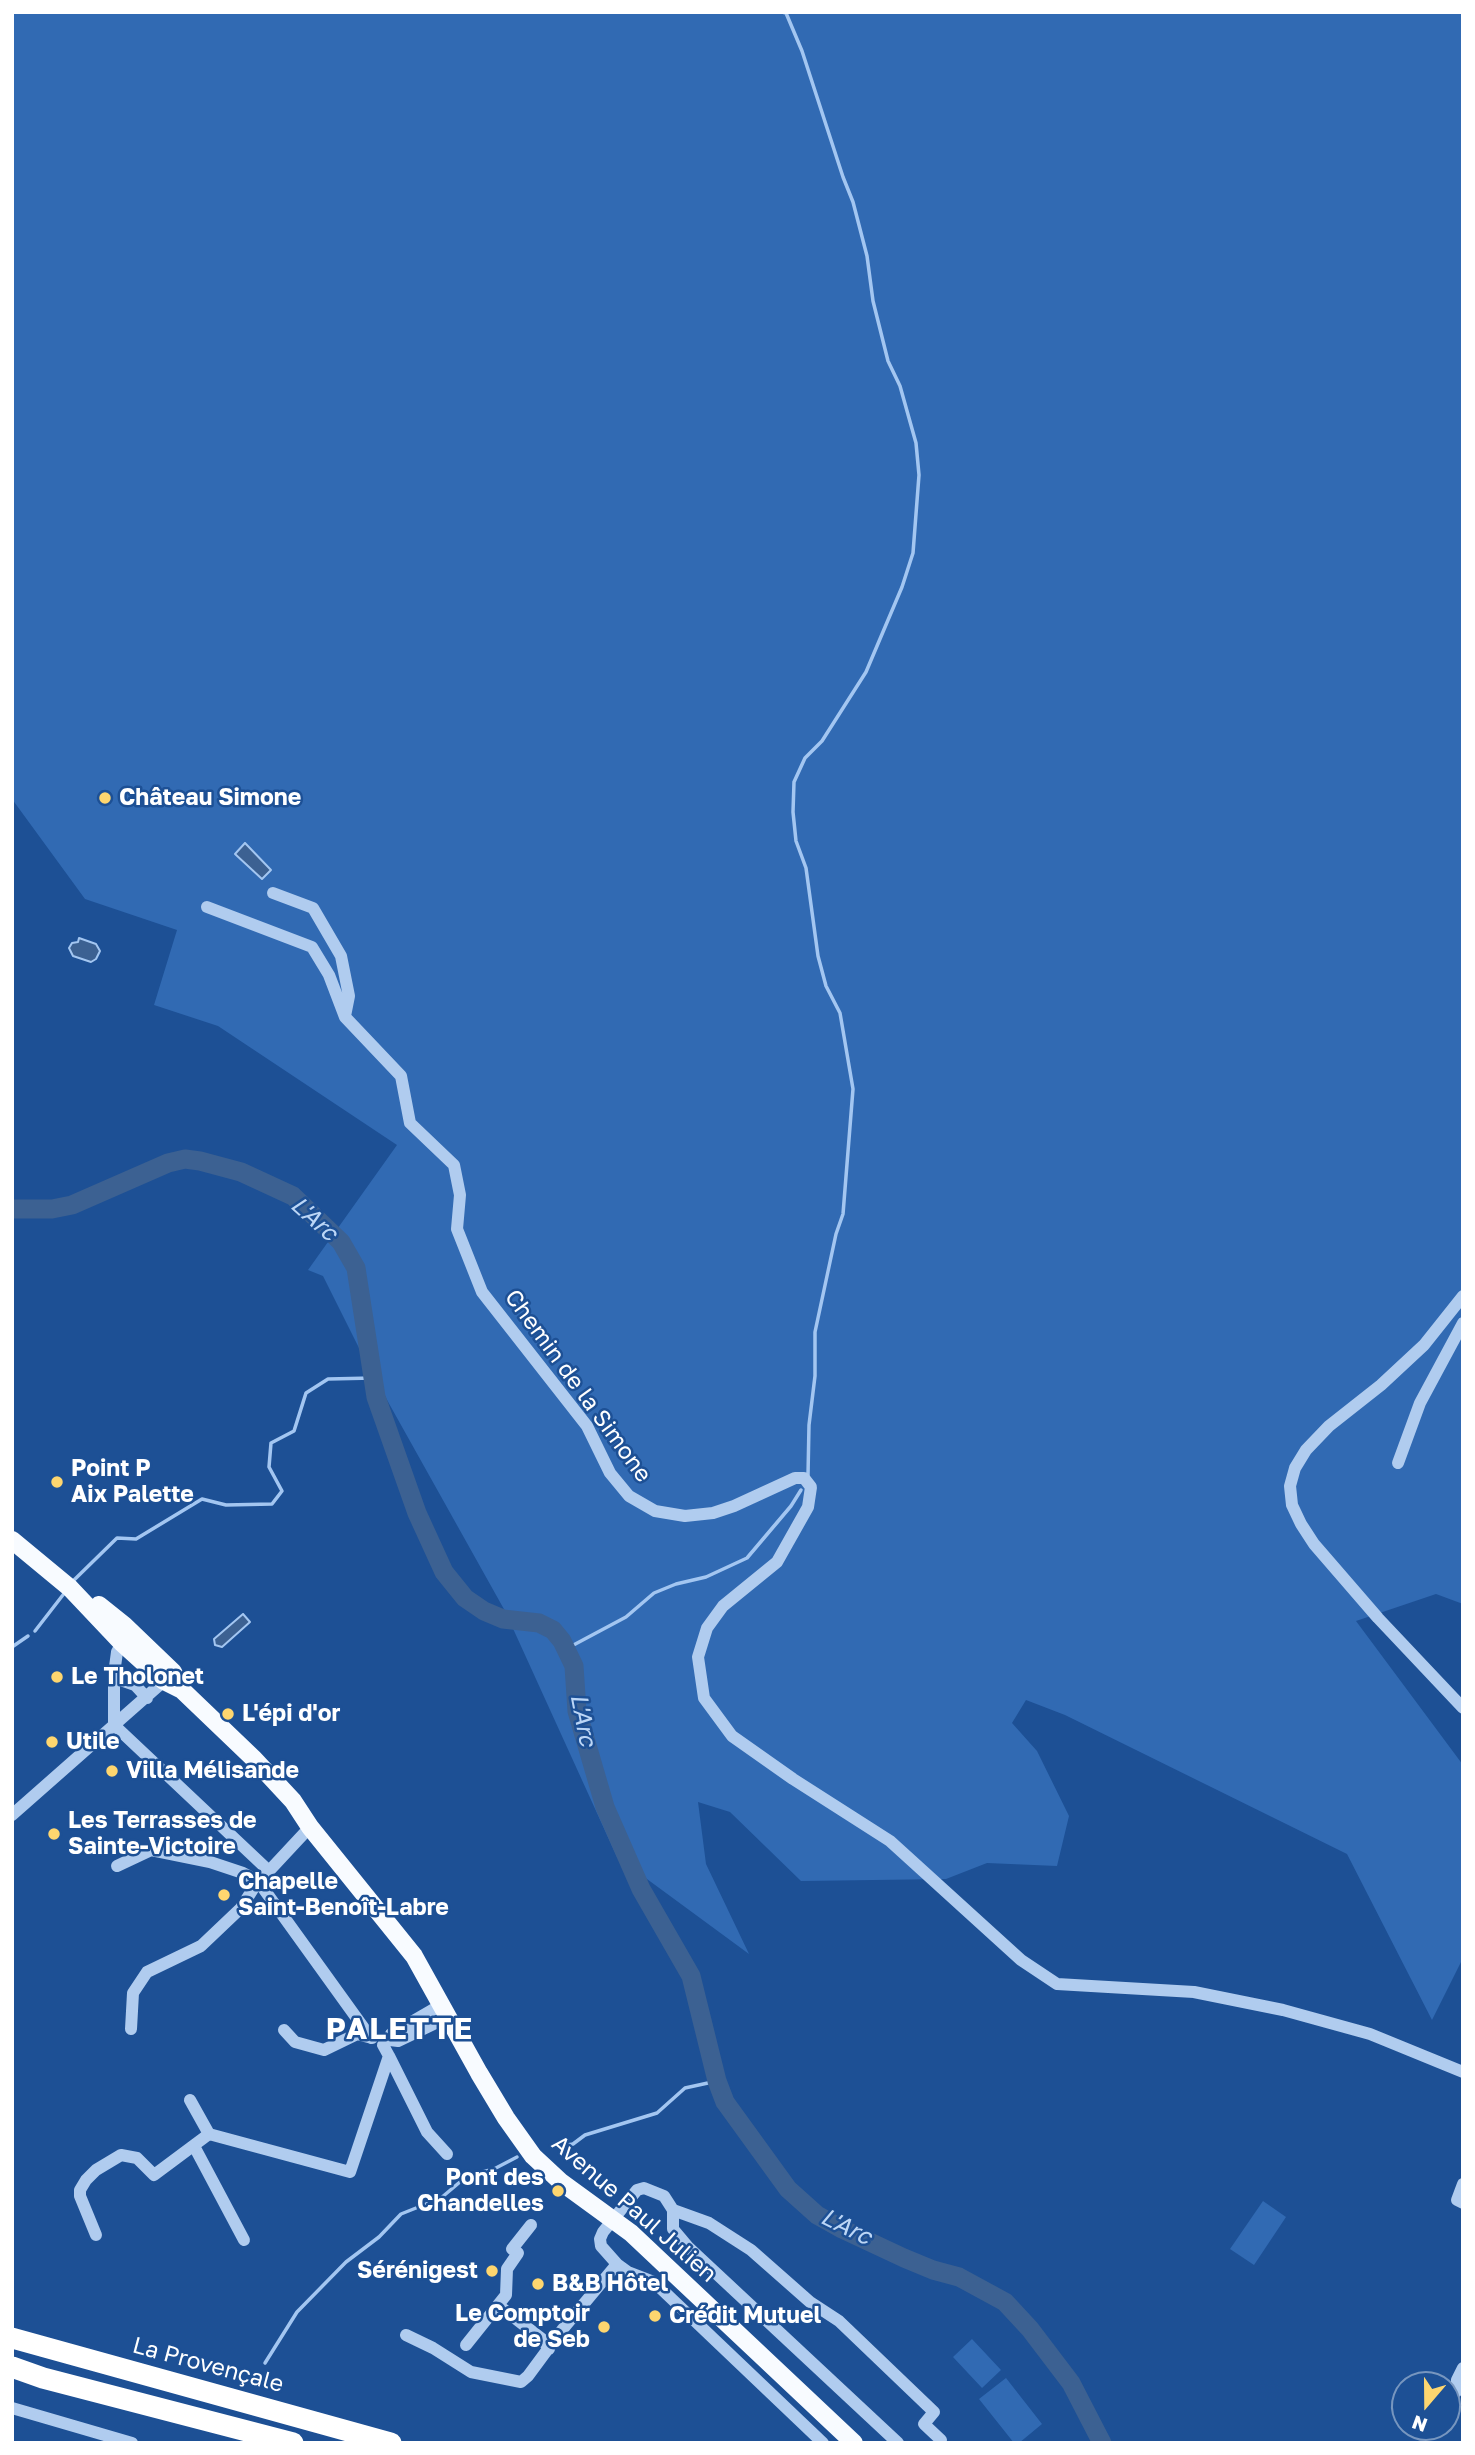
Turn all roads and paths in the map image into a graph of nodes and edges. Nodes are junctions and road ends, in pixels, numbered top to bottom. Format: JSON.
{"nodes":[{"id":1,"x":274,"y":893,"type":"dead end"},
{"id":2,"x":207,"y":907,"type":"dead end"},
{"id":3,"x":345,"y":1017,"type":"junction"},
{"id":4,"x":1463,"y":1296,"type":"edge"},
{"id":5,"x":1463,"y":1323,"type":"edge"},
{"id":6,"x":1398,"y":1463,"type":"dead end"},
{"id":7,"x":12,"y":1534,"type":"edge"},
{"id":8,"x":12,"y":1540,"type":"edge"},
{"id":9,"x":55,"y":1572,"type":"junction"},
{"id":10,"x":72,"y":1586,"type":"junction"},
{"id":11,"x":122,"y":1643,"type":"junction"},
{"id":12,"x":168,"y":1673,"type":"junction"},
{"id":13,"x":115,"y":1678,"type":"junction"},
{"id":14,"x":147,"y":1698,"type":"junction"},
{"id":15,"x":1463,"y":1708,"type":"edge"},
{"id":16,"x":114,"y":1725,"type":"junction"},
{"id":17,"x":12,"y":1815,"type":"edge"},
{"id":18,"x":310,"y":1827,"type":"junction"},
{"id":19,"x":117,"y":1866,"type":"dead end"},
{"id":20,"x":269,"y":1871,"type":"junction"},
{"id":21,"x":258,"y":1881,"type":"junction"},
{"id":22,"x":444,"y":2011,"type":"junction"},
{"id":23,"x":131,"y":2029,"type":"dead end"},
{"id":24,"x":284,"y":2030,"type":"dead end"},
{"id":25,"x":371,"y":2038,"type":"junction"},
{"id":26,"x":388,"y":2047,"type":"junction"},
{"id":27,"x":1463,"y":2072,"type":"edge"},
{"id":28,"x":190,"y":2100,"type":"dead end"},
{"id":29,"x":209,"y":2134,"type":"junction"},
{"id":30,"x":194,"y":2146,"type":"junction"},
{"id":31,"x":447,"y":2154,"type":"dead end"},
{"id":32,"x":1463,"y":2184,"type":"edge"},
{"id":33,"x":1463,"y":2203,"type":"edge"},
{"id":34,"x":673,"y":2210,"type":"junction"},
{"id":35,"x":613,"y":2219,"type":"junction"},
{"id":36,"x":531,"y":2225,"type":"dead end"},
{"id":37,"x":96,"y":2235,"type":"dead end"},
{"id":38,"x":244,"y":2241,"type":"dead end"},
{"id":39,"x":617,"y":2264,"type":"junction"},
{"id":40,"x":498,"y":2305,"type":"junction"},
{"id":41,"x":406,"y":2335,"type":"dead end"},
{"id":42,"x":12,"y":2338,"type":"edge"},
{"id":43,"x":467,"y":2345,"type":"dead end"},
{"id":44,"x":549,"y":2349,"type":"junction"},
{"id":45,"x":12,"y":2367,"type":"edge"},
{"id":46,"x":12,"y":2408,"type":"edge"},
{"id":47,"x":941,"y":2440,"type":"dead end"},
{"id":48,"x":128,"y":2442,"type":"edge"},
{"id":49,"x":293,"y":2443,"type":"edge"},
{"id":50,"x":391,"y":2443,"type":"edge"},
{"id":51,"x":822,"y":2443,"type":"edge"},
{"id":52,"x":854,"y":2443,"type":"edge"},
{"id":53,"x":898,"y":2443,"type":"edge"}],
"edges":[{"from":1,"to":3,"type":"street"},
{"from":2,"to":3,"type":"street","name":"Chemin de la Simone"},
{"from":3,"to":27,"type":"street","name":"Chemin de la Simone"},
{"from":4,"to":15,"type":"street"},
{"from":5,"to":6,"type":"street"},
{"from":7,"to":9,"type":"main road","name":"Avenue Paul Julien"},
{"from":8,"to":9,"type":"main road","name":"Avenue Paul Julien"},
{"from":9,"to":10,"type":"main road","name":"Avenue Paul Julien"},
{"from":10,"to":11,"type":"main road","name":"Avenue Paul Julien"},
{"from":10,"to":12,"type":"main road","name":"Avenue Paul Julien"},
{"from":11,"to":12,"type":"main road","name":"Avenue Paul Julien"},
{"from":11,"to":13,"type":"street"},
{"from":12,"to":14,"type":"street"},
{"from":12,"to":18,"type":"main road","name":"Avenue Paul Julien"},
{"from":13,"to":14,"type":"street"},
{"from":13,"to":16,"type":"street"},
{"from":14,"to":16,"type":"street"},
{"from":16,"to":17,"type":"street"},
{"from":16,"to":20,"type":"street"},
{"from":18,"to":20,"type":"street"},
{"from":18,"to":22,"type":"main road","name":"Avenue Paul Julien"},
{"from":19,"to":21,"type":"street"},
{"from":20,"to":21,"type":"street"},
{"from":21,"to":23,"type":"street"},
{"from":21,"to":25,"type":"street"},
{"from":22,"to":26,"type":"street"},
{"from":22,"to":35,"type":"main road","name":"Avenue Paul Julien"},
{"from":24,"to":25,"type":"street"},
{"from":25,"to":26,"type":"street"},
{"from":26,"to":29,"type":"street"},
{"from":26,"to":31,"type":"street"},
{"from":28,"to":29,"type":"street"},
{"from":29,"to":30,"type":"street"},
{"from":30,"to":37,"type":"street"},
{"from":30,"to":38,"type":"street"},
{"from":32,"to":33,"type":"street"},
{"from":34,"to":35,"type":"street"},
{"from":34,"to":47,"type":"street"},
{"from":34,"to":53,"type":"street"},
{"from":35,"to":39,"type":"street"},
{"from":35,"to":52,"type":"main road","name":"Avenue Paul Julien"},
{"from":36,"to":40,"type":"street"},
{"from":39,"to":44,"type":"street"},
{"from":39,"to":51,"type":"street"},
{"from":40,"to":43,"type":"street"},
{"from":40,"to":44,"type":"street"},
{"from":41,"to":44,"type":"street"},
{"from":42,"to":50,"type":"highway","name":"La Provençale"},
{"from":45,"to":49,"type":"highway"},
{"from":46,"to":48,"type":"street"}]}
